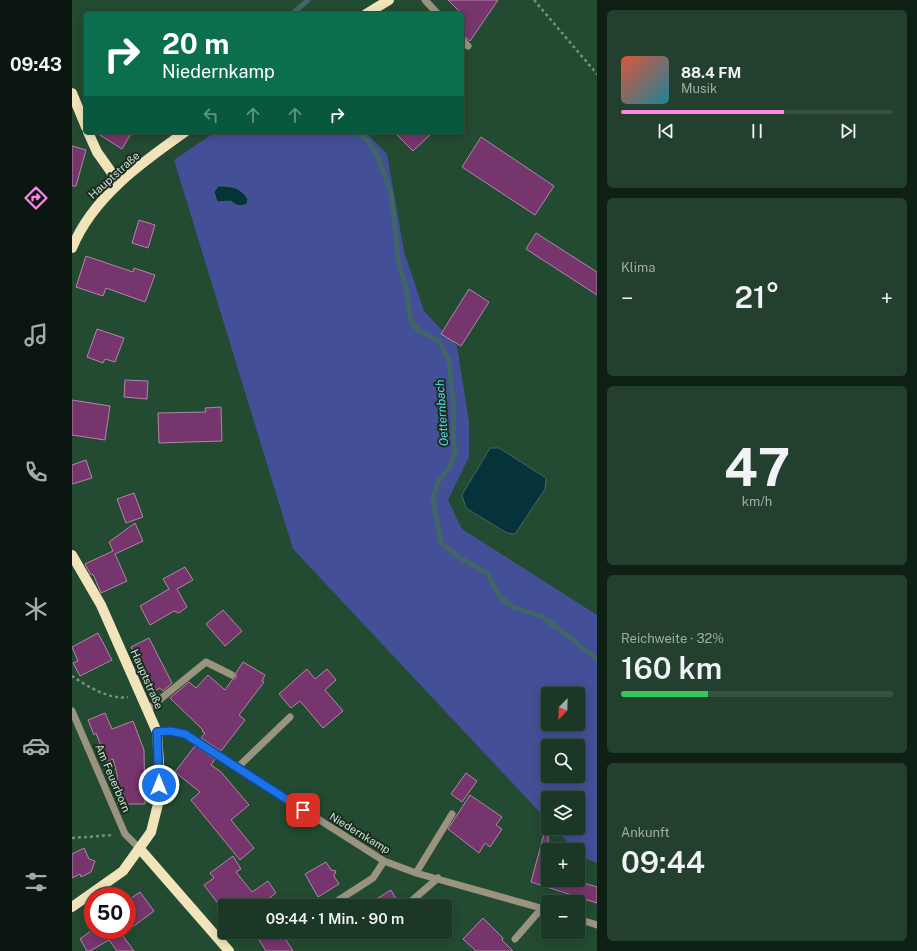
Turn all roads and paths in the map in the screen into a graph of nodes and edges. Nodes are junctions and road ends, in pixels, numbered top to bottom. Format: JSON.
{"nodes":[{"id":1,"x":389,"y":0,"type":"edge"},
{"id":2,"x":425,"y":0,"type":"edge"},
{"id":3,"x":534,"y":0,"type":"edge"},
{"id":4,"x":369,"y":12,"type":"edge"},
{"id":5,"x":436,"y":12,"type":"edge"},
{"id":6,"x":464,"y":42,"type":"edge"},
{"id":7,"x":468,"y":46,"type":"dead end"},
{"id":8,"x":597,"y":74,"type":"edge"},
{"id":9,"x":72,"y":93,"type":"edge"},
{"id":10,"x":84,"y":122,"type":"edge"},
{"id":11,"x":89,"y":134,"type":"edge"},
{"id":12,"x":182,"y":134,"type":"edge"},
{"id":13,"x":120,"y":183,"type":"junction"},
{"id":14,"x":72,"y":248,"type":"edge"},
{"id":15,"x":72,"y":556,"type":"edge"},
{"id":16,"x":232,"y":675,"type":"dead end"},
{"id":17,"x":72,"y":676,"type":"edge"},
{"id":18,"x":139,"y":691,"type":"junction"},
{"id":19,"x":147,"y":710,"type":"junction"},
{"id":20,"x":72,"y":711,"type":"edge"},
{"id":21,"x":290,"y":717,"type":"dead end"},
{"id":22,"x":157,"y":732,"type":"junction"},
{"id":23,"x":237,"y":768,"type":"junction"},
{"id":24,"x":452,"y":814,"type":"dead end"},
{"id":25,"x":125,"y":834,"type":"junction"},
{"id":26,"x":72,"y":838,"type":"edge"},
{"id":27,"x":140,"y":849,"type":"junction"},
{"id":28,"x":384,"y":861,"type":"junction"},
{"id":29,"x":416,"y":873,"type":"junction"},
{"id":30,"x":438,"y":878,"type":"junction"},
{"id":31,"x":340,"y":899,"type":"edge"},
{"id":32,"x":414,"y":899,"type":"edge"},
{"id":33,"x":72,"y":906,"type":"edge"},
{"id":34,"x":541,"y":908,"type":"edge"},
{"id":35,"x":541,"y":913,"type":"edge"},
{"id":36,"x":585,"y":921,"type":"edge"},
{"id":37,"x":597,"y":925,"type":"edge"},
{"id":38,"x":515,"y":939,"type":"dead end"},
{"id":39,"x":228,"y":951,"type":"edge"}],
"edges":[{"from":1,"to":4,"type":"main road"},
{"from":2,"to":5,"type":"street"},
{"from":3,"to":8,"type":"path"},
{"from":6,"to":7,"type":"street"},
{"from":9,"to":10,"type":"main road"},
{"from":11,"to":13,"type":"main road"},
{"from":12,"to":13,"type":"main road","name":"Hauptstraße"},
{"from":13,"to":14,"type":"main road","name":"Hauptstraße"},
{"from":15,"to":18,"type":"main road","name":"Hauptstraße"},
{"from":16,"to":19,"type":"street"},
{"from":17,"to":18,"type":"path"},
{"from":18,"to":19,"type":"main road","name":"Hauptstraße"},
{"from":19,"to":22,"type":"main road","name":"Hauptstraße"},
{"from":20,"to":25,"type":"street","name":"Am Feuerborn"},
{"from":21,"to":23,"type":"street"},
{"from":22,"to":23,"type":"street","name":"Niedernkamp"},
{"from":22,"to":27,"type":"main road","name":"Hauptstraße"},
{"from":23,"to":28,"type":"street","name":"Niedernkamp"},
{"from":24,"to":29,"type":"street"},
{"from":25,"to":26,"type":"path"},
{"from":25,"to":27,"type":"street","name":"Am Feuerborn"},
{"from":27,"to":33,"type":"main road","name":"Hauptstraße"},
{"from":27,"to":39,"type":"main road"},
{"from":28,"to":29,"type":"street","name":"Niedernkamp"},
{"from":28,"to":31,"type":"street"},
{"from":29,"to":30,"type":"street","name":"Niedernkamp"},
{"from":30,"to":32,"type":"street"},
{"from":30,"to":34,"type":"street","name":"Niedernkamp"},
{"from":35,"to":38,"type":"street"},
{"from":36,"to":37,"type":"street"}]}
